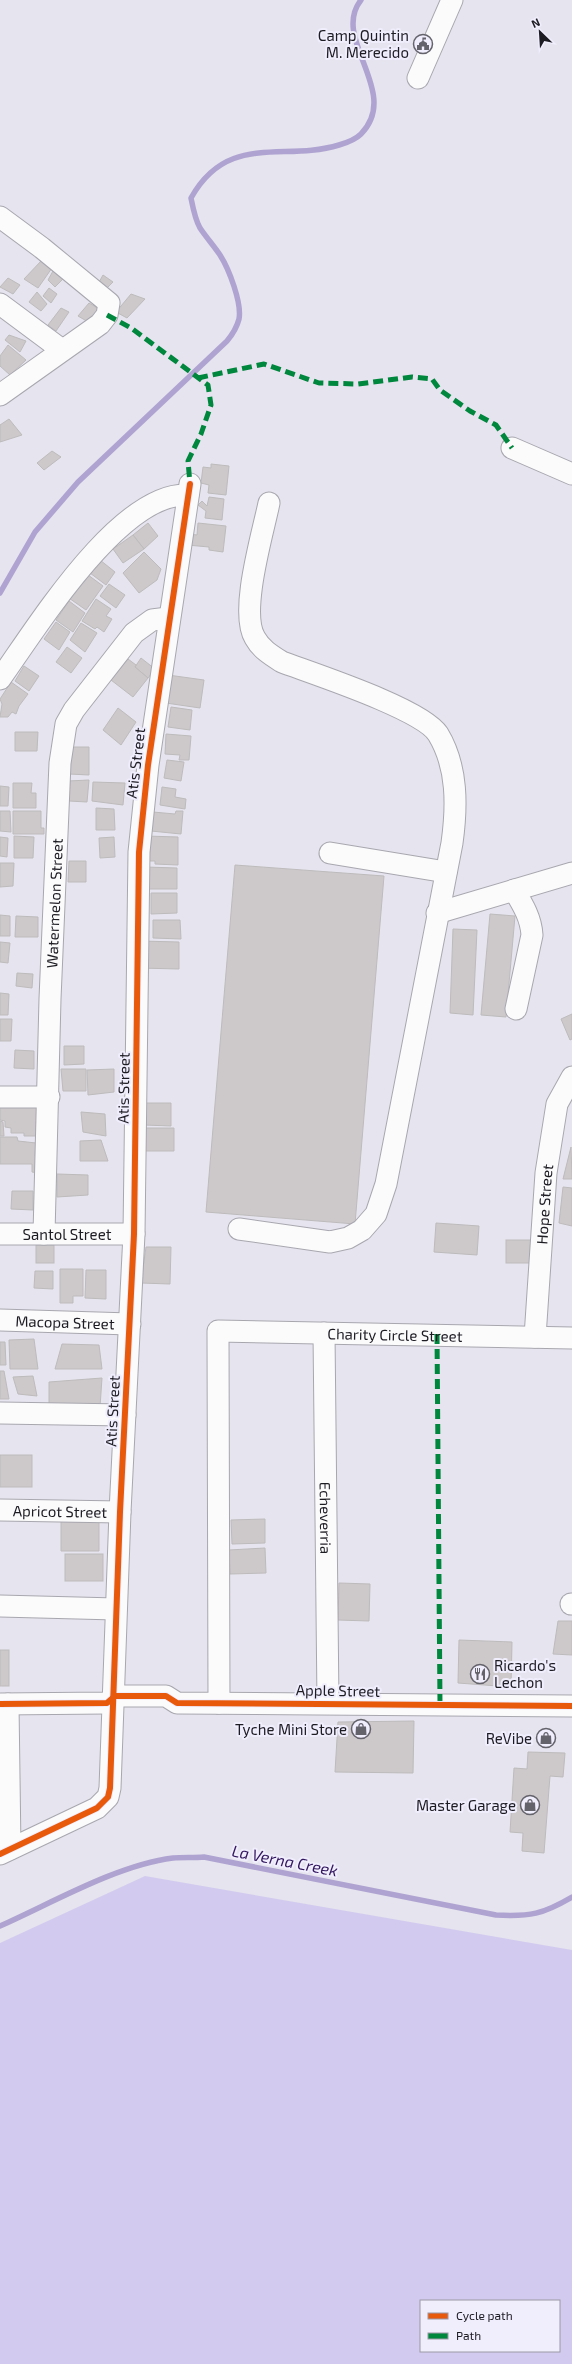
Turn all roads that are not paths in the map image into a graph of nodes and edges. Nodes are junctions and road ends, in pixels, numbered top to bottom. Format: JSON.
{"nodes":[{"id":1,"x":452,"y":0,"type":"edge"},
{"id":2,"x":418,"y":78,"type":"dead end"},
{"id":3,"x":0,"y":217,"type":"edge"},
{"id":4,"x":0,"y":304,"type":"edge"},
{"id":5,"x":62,"y":350,"type":"junction"},
{"id":6,"x":4,"y":386,"type":"edge"},
{"id":7,"x":512,"y":448,"type":"dead end"},
{"id":8,"x":572,"y":474,"type":"edge"},
{"id":9,"x":269,"y":503,"type":"dead end"},
{"id":10,"x":168,"y":618,"type":"junction"},
{"id":11,"x":0,"y":679,"type":"edge"},
{"id":12,"x":330,"y":853,"type":"dead end"},
{"id":13,"x":446,"y":872,"type":"junction"},
{"id":14,"x":572,"y":874,"type":"edge"},
{"id":15,"x":514,"y":890,"type":"junction"},
{"id":16,"x":437,"y":913,"type":"junction"},
{"id":17,"x":516,"y":1009,"type":"dead end"},
{"id":18,"x":572,"y":1077,"type":"edge"},
{"id":19,"x":0,"y":1097,"type":"edge"},
{"id":20,"x":49,"y":1097,"type":"junction"},
{"id":21,"x":239,"y":1229,"type":"dead end"},
{"id":22,"x":0,"y":1234,"type":"edge"},
{"id":23,"x":44,"y":1234,"type":"junction"},
{"id":24,"x":134,"y":1234,"type":"junction"},
{"id":25,"x":0,"y":1320,"type":"edge"},
{"id":26,"x":130,"y":1324,"type":"junction"},
{"id":27,"x":324,"y":1333,"type":"junction"},
{"id":28,"x":535,"y":1337,"type":"junction"},
{"id":29,"x":572,"y":1338,"type":"edge"},
{"id":30,"x":0,"y":1413,"type":"edge"},
{"id":31,"x":125,"y":1415,"type":"junction"},
{"id":32,"x":0,"y":1510,"type":"edge"},
{"id":33,"x":120,"y":1512,"type":"junction"},
{"id":34,"x":0,"y":1606,"type":"edge"},
{"id":35,"x":116,"y":1609,"type":"junction"},
{"id":36,"x":112,"y":1703,"type":"junction"},
{"id":37,"x":219,"y":1703,"type":"junction"},
{"id":38,"x":328,"y":1703,"type":"junction"},
{"id":39,"x":4,"y":1704,"type":"edge"},
{"id":40,"x":572,"y":1706,"type":"edge"},
{"id":41,"x":5,"y":1851,"type":"edge"}],
"edges":[{"from":1,"to":2,"type":"street"},
{"from":3,"to":5,"type":"street"},
{"from":4,"to":5,"type":"street"},
{"from":5,"to":6,"type":"street"},
{"from":7,"to":8,"type":"street"},
{"from":9,"to":13,"type":"street"},
{"from":10,"to":11,"type":"street","name":"Atis Street"},
{"from":10,"to":20,"type":"street","name":"Watermelon Street"},
{"from":10,"to":24,"type":"street","name":"Atis Street"},
{"from":12,"to":13,"type":"street"},
{"from":13,"to":16,"type":"street"},
{"from":14,"to":15,"type":"street"},
{"from":15,"to":16,"type":"street"},
{"from":15,"to":17,"type":"street"},
{"from":16,"to":21,"type":"street"},
{"from":18,"to":28,"type":"street","name":"Hope Street"},
{"from":19,"to":20,"type":"street"},
{"from":20,"to":23,"type":"street","name":"Watermelon Street"},
{"from":22,"to":23,"type":"street","name":"Santol Street"},
{"from":23,"to":24,"type":"street","name":"Santol Street"},
{"from":24,"to":26,"type":"street","name":"Atis Street"},
{"from":25,"to":26,"type":"street","name":"Macopa Street"},
{"from":26,"to":31,"type":"street","name":"Atis Street"},
{"from":27,"to":28,"type":"street","name":"Charity Circle Street"},
{"from":27,"to":37,"type":"street","name":"Charity Circle Street"},
{"from":27,"to":38,"type":"street","name":"Echeverria"},
{"from":28,"to":29,"type":"street","name":"Charity Circle Street"},
{"from":30,"to":31,"type":"street"},
{"from":31,"to":33,"type":"street","name":"Atis Street"},
{"from":32,"to":33,"type":"street","name":"Apricot Street"},
{"from":33,"to":35,"type":"street","name":"Atis Street"},
{"from":34,"to":35,"type":"street"},
{"from":35,"to":36,"type":"street","name":"Atis Street"},
{"from":36,"to":37,"type":"street","name":"Apple Street"},
{"from":36,"to":39,"type":"street","name":"Apple Street"},
{"from":36,"to":41,"type":"street","name":"Atis Street"},
{"from":37,"to":38,"type":"street","name":"Apple Street"},
{"from":38,"to":40,"type":"street","name":"Apple Street"},
{"from":39,"to":41,"type":"street"}]}
